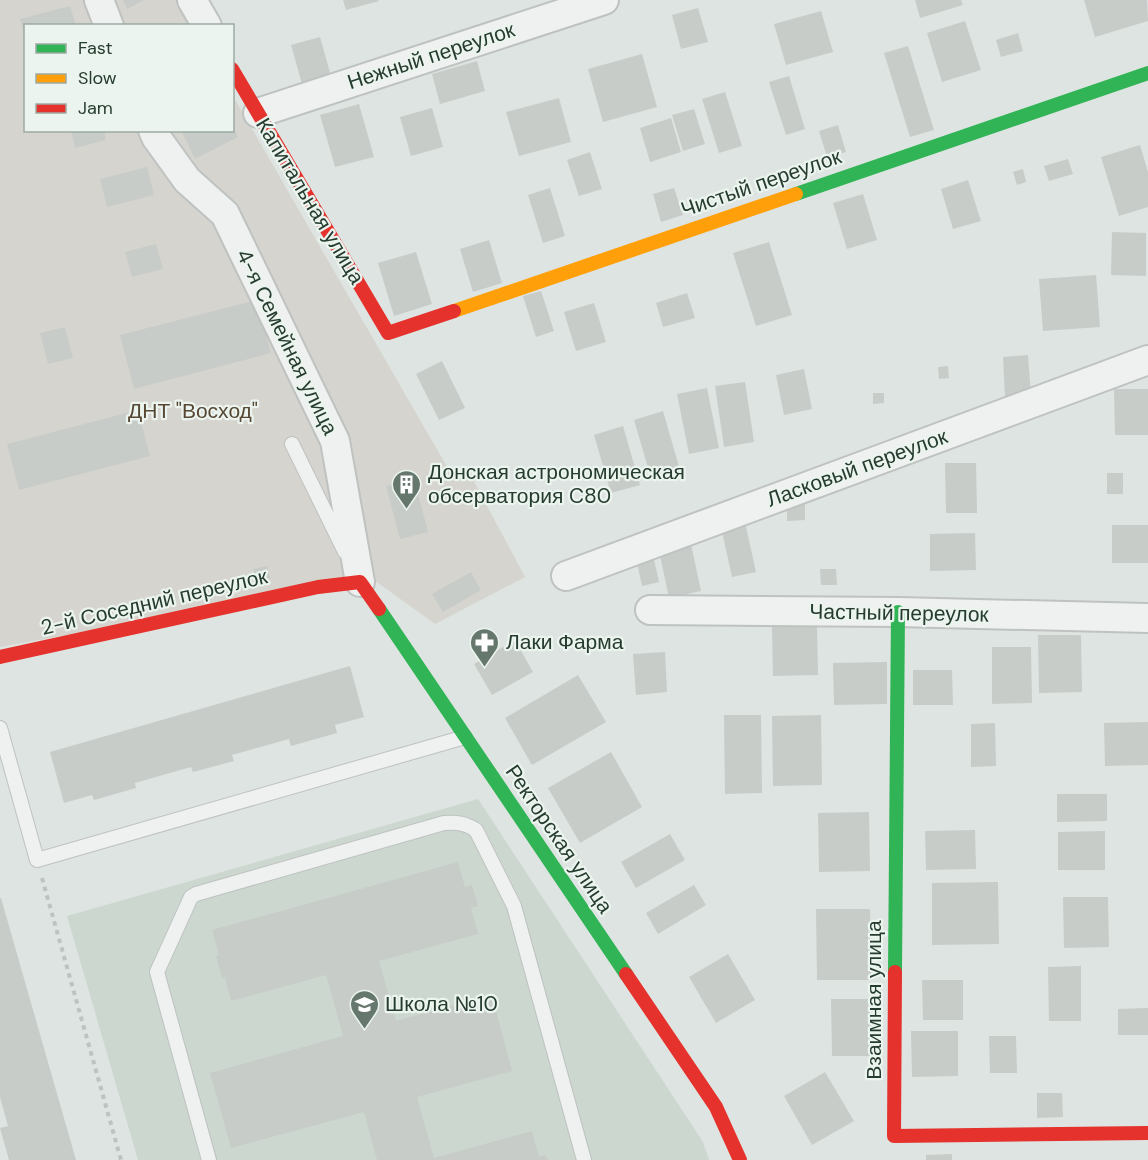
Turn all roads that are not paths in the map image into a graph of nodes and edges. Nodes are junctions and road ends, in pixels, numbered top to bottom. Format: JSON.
{"nodes":[{"id":1,"x":99,"y":0,"type":"edge"},
{"id":2,"x":192,"y":0,"type":"edge"},
{"id":3,"x":603,"y":0,"type":"edge"},
{"id":4,"x":108,"y":24,"type":"edge"},
{"id":5,"x":206,"y":24,"type":"edge"},
{"id":6,"x":234,"y":72,"type":"edge"},
{"id":7,"x":1148,"y":73,"type":"edge"},
{"id":8,"x":258,"y":113,"type":"junction"},
{"id":9,"x":154,"y":132,"type":"edge"},
{"id":10,"x":388,"y":333,"type":"joint"},
{"id":11,"x":1148,"y":360,"type":"edge"},
{"id":12,"x":292,"y":444,"type":"dead end"},
{"id":13,"x":566,"y":576,"type":"dead end"},
{"id":14,"x":360,"y":582,"type":"junction"},
{"id":15,"x":650,"y":610,"type":"dead end"},
{"id":16,"x":898,"y":612,"type":"junction"},
{"id":17,"x":1148,"y":618,"type":"edge"},
{"id":18,"x":0,"y":657,"type":"edge"},
{"id":19,"x":0,"y":728,"type":"edge"},
{"id":20,"x":465,"y":737,"type":"junction"},
{"id":21,"x":1148,"y":1132,"type":"edge"},
{"id":22,"x":209,"y":1160,"type":"edge"},
{"id":23,"x":584,"y":1160,"type":"edge"},
{"id":24,"x":740,"y":1160,"type":"edge"}],
"edges":[{"from":1,"to":4,"type":"street"},
{"from":2,"to":5,"type":"street"},
{"from":3,"to":8,"type":"street","name":"Нежный переулок"},
{"from":6,"to":8,"type":"street","name":"Капитальная улица"},
{"from":7,"to":10,"type":"street","name":"Чистый переулок"},
{"from":8,"to":10,"type":"street","name":"Капитальная улица"},
{"from":9,"to":14,"type":"street","name":"4-я Семейная улица"},
{"from":11,"to":13,"type":"street","name":"Ласковый переулок"},
{"from":12,"to":14,"type":"lane"},
{"from":14,"to":18,"type":"street","name":"2-й Соседний переулок"},
{"from":14,"to":20,"type":"street","name":"Ректорская улица"},
{"from":15,"to":16,"type":"street","name":"Частный переулок"},
{"from":16,"to":17,"type":"street","name":"Частный переулок"},
{"from":16,"to":21,"type":"street","name":"Взаимная улица"},
{"from":19,"to":20,"type":"lane"},
{"from":20,"to":24,"type":"street","name":"Ректорская улица"},
{"from":22,"to":23,"type":"lane"}]}
